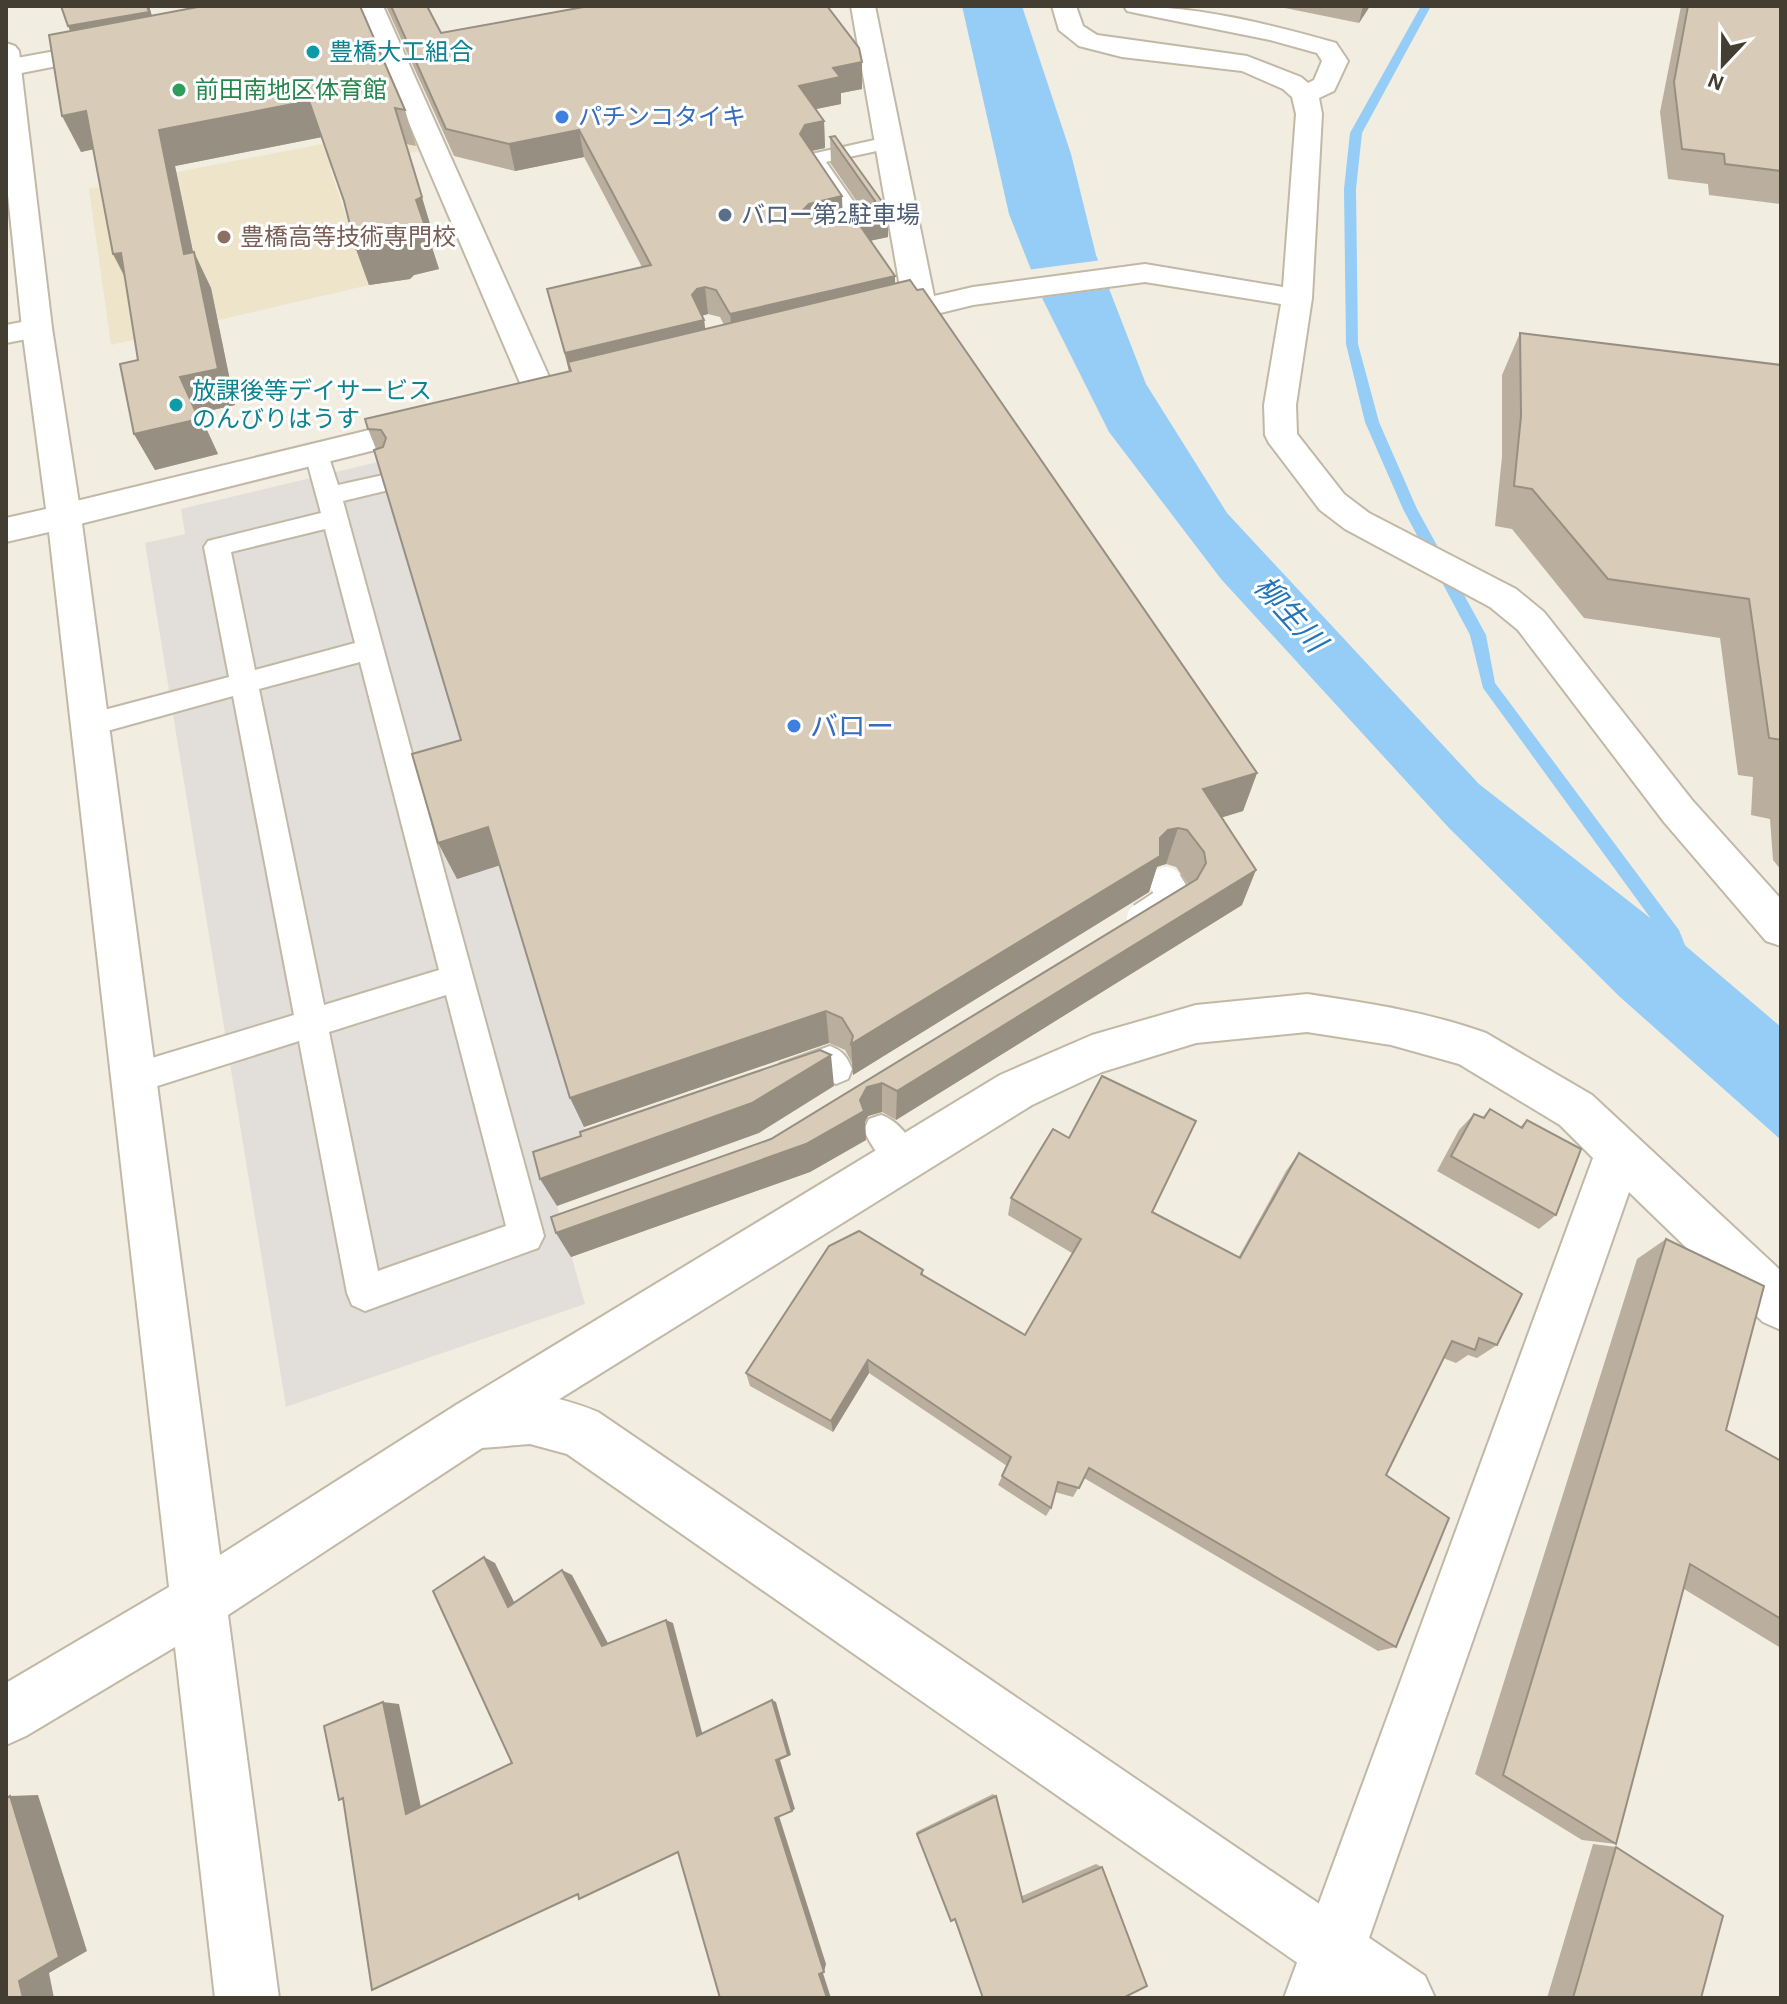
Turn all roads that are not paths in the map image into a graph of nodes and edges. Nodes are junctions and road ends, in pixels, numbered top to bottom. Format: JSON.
{"nodes":[{"id":1,"x":371,"y":6,"type":"edge"},
{"id":2,"x":863,"y":6,"type":"edge"},
{"id":3,"x":1064,"y":6,"type":"edge"},
{"id":4,"x":1136,"y":6,"type":"edge"},
{"id":5,"x":133,"y":45,"type":"edge"},
{"id":6,"x":6,"y":62,"type":"edge"},
{"id":7,"x":1305,"y":95,"type":"junction"},
{"id":8,"x":888,"y":143,"type":"junction"},
{"id":9,"x":818,"y":238,"type":"edge"},
{"id":10,"x":1297,"y":298,"type":"junction"},
{"id":11,"x":923,"y":308,"type":"junction"},
{"id":12,"x":848,"y":326,"type":"edge"},
{"id":13,"x":21,"y":331,"type":"edge"},
{"id":14,"x":573,"y":392,"type":"edge"},
{"id":15,"x":453,"y":421,"type":"edge"},
{"id":16,"x":317,"y":454,"type":"junction"},
{"id":17,"x":388,"y":482,"type":"edge"},
{"id":18,"x":332,"y":507,"type":"junction"},
{"id":19,"x":64,"y":516,"type":"junction"},
{"id":20,"x":6,"y":530,"type":"edge"},
{"id":21,"x":370,"y":649,"type":"junction"},
{"id":22,"x":244,"y":683,"type":"junction"},
{"id":23,"x":89,"y":725,"type":"junction"},
{"id":24,"x":1166,"y":883,"type":"edge"},
{"id":25,"x":1781,"y":928,"type":"edge"},
{"id":26,"x":1121,"y":932,"type":"edge"},
{"id":27,"x":458,"y":978,"type":"junction"},
{"id":28,"x":311,"y":1023,"type":"junction"},
{"id":29,"x":836,"y":1069,"type":"dead end"},
{"id":30,"x":132,"y":1079,"type":"junction"},
{"id":31,"x":757,"y":1086,"type":"edge"},
{"id":32,"x":1619,"y":1152,"type":"junction"},
{"id":33,"x":562,"y":1224,"type":"edge"},
{"id":34,"x":526,"y":1236,"type":"junction"},
{"id":35,"x":1781,"y":1305,"type":"edge"},
{"id":36,"x":474,"y":1423,"type":"junction"},
{"id":37,"x":197,"y":1602,"type":"junction"},
{"id":38,"x":6,"y":1716,"type":"edge"},
{"id":39,"x":1325,"y":1975,"type":"edge"},
{"id":40,"x":247,"y":1998,"type":"edge"},
{"id":41,"x":1403,"y":1998,"type":"edge"}],
"edges":[{"from":1,"to":14,"type":"street"},
{"from":2,"to":8,"type":"street"},
{"from":3,"to":7,"type":"street"},
{"from":4,"to":7,"type":"street"},
{"from":5,"to":6,"type":"street"},
{"from":6,"to":13,"type":"street"},
{"from":7,"to":10,"type":"street"},
{"from":8,"to":9,"type":"lane"},
{"from":8,"to":11,"type":"street"},
{"from":10,"to":11,"type":"street"},
{"from":10,"to":25,"type":"street"},
{"from":11,"to":12,"type":"street"},
{"from":13,"to":19,"type":"street"},
{"from":15,"to":16,"type":"street"},
{"from":16,"to":18,"type":"lane"},
{"from":16,"to":19,"type":"street"},
{"from":17,"to":18,"type":"lane"},
{"from":18,"to":21,"type":"lane"},
{"from":18,"to":22,"type":"lane"},
{"from":19,"to":20,"type":"street"},
{"from":19,"to":23,"type":"street"},
{"from":21,"to":22,"type":"lane"},
{"from":21,"to":27,"type":"lane"},
{"from":22,"to":23,"type":"lane"},
{"from":22,"to":28,"type":"lane"},
{"from":23,"to":30,"type":"street"},
{"from":24,"to":26,"type":"lane","bridge":true},
{"from":27,"to":28,"type":"lane"},
{"from":27,"to":34,"type":"lane"},
{"from":28,"to":30,"type":"lane"},
{"from":28,"to":34,"type":"lane"},
{"from":29,"to":31,"type":"lane"},
{"from":30,"to":37,"type":"street"},
{"from":32,"to":35,"type":"street"},
{"from":32,"to":36,"type":"street"},
{"from":32,"to":39,"type":"street"},
{"from":33,"to":34,"type":"lane"},
{"from":36,"to":37,"type":"street"},
{"from":36,"to":39,"type":"street"},
{"from":37,"to":38,"type":"street"},
{"from":37,"to":40,"type":"street"},
{"from":39,"to":41,"type":"street"}]}
